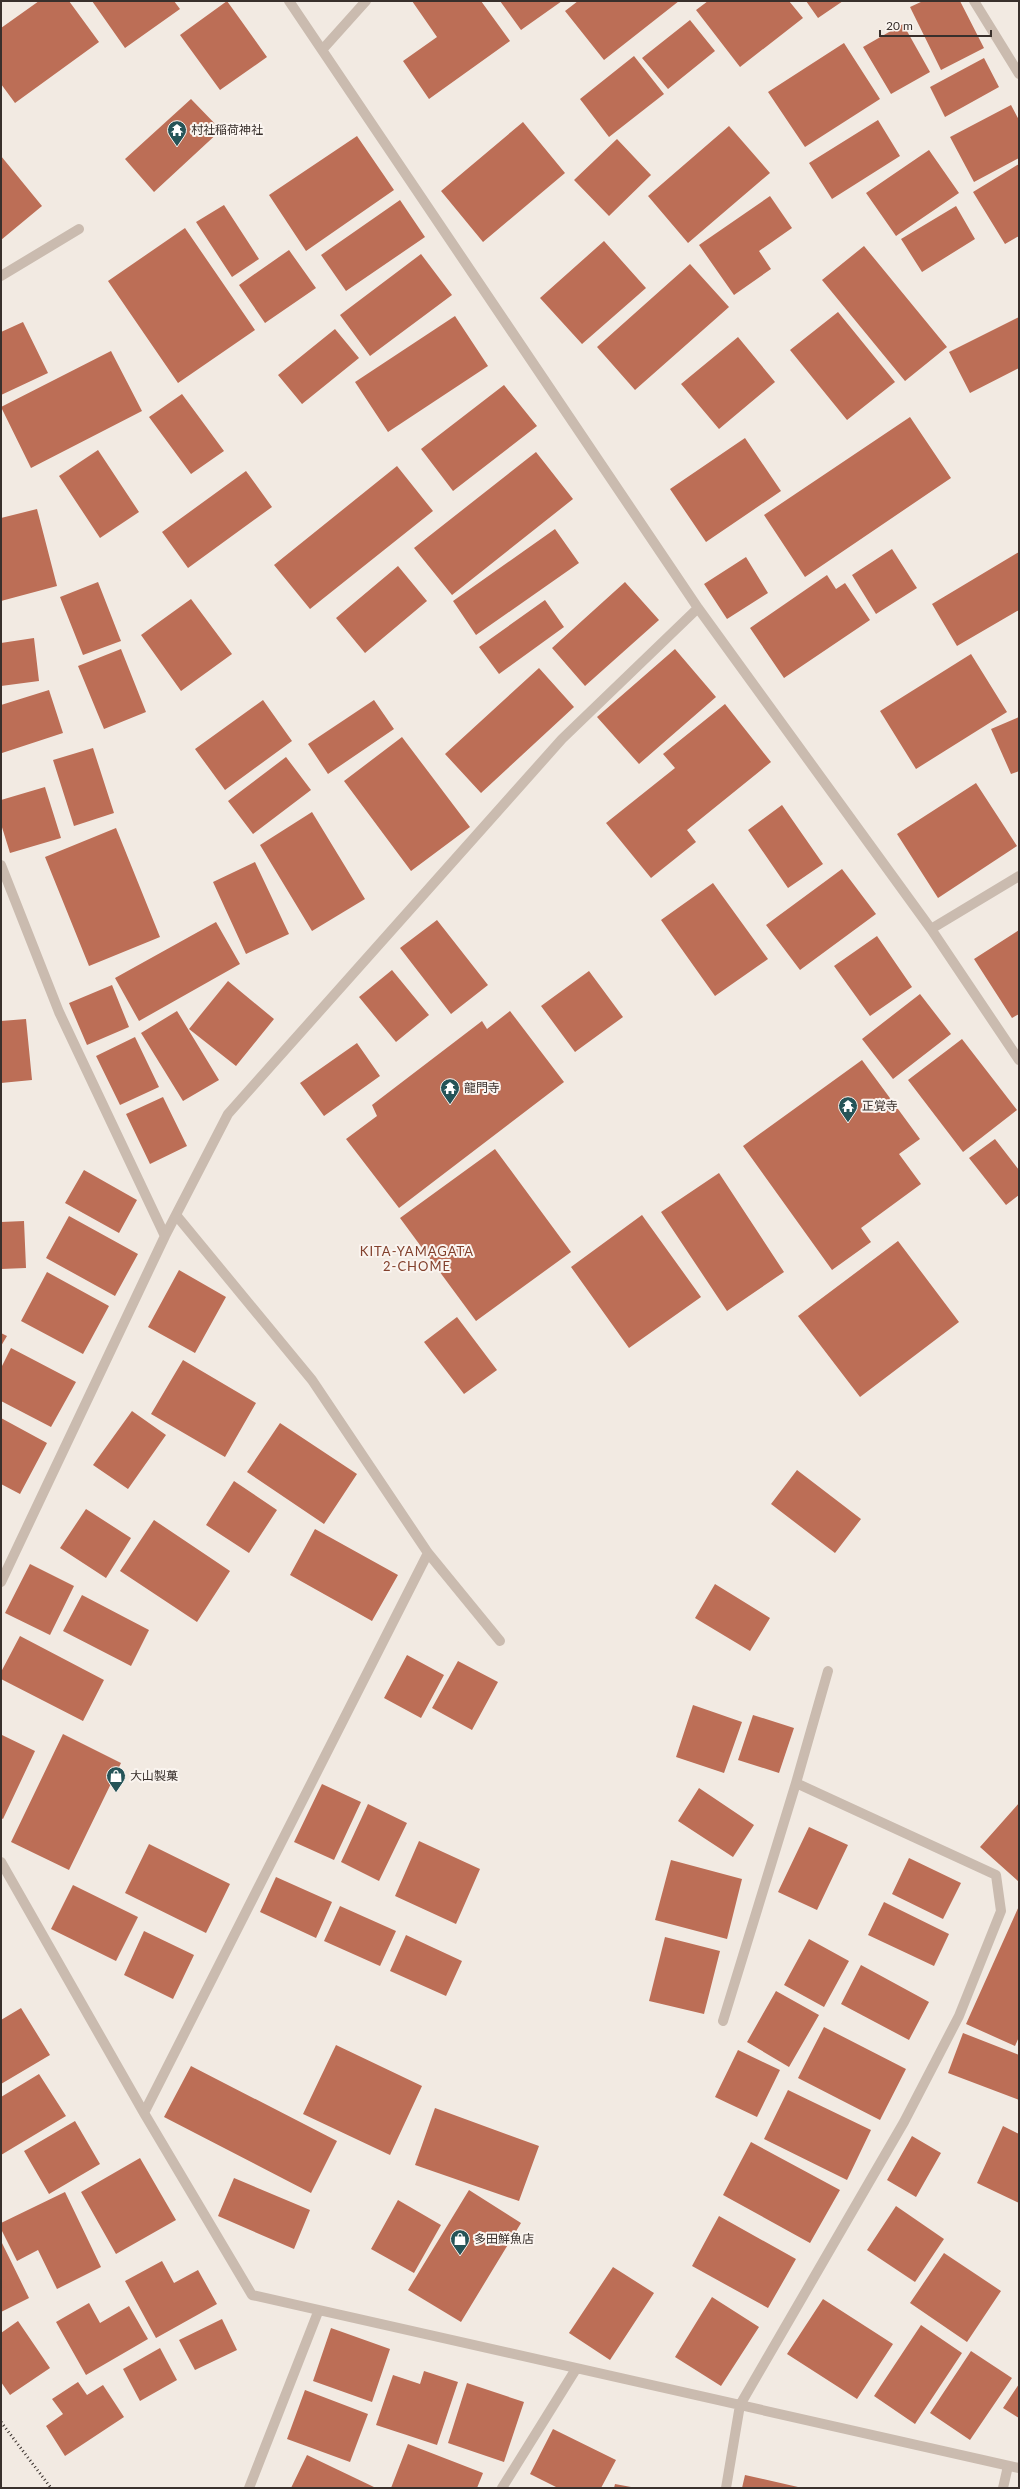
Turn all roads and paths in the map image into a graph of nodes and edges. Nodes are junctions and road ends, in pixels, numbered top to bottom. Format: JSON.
{"nodes":[{"id":1,"x":289,"y":1,"type":"edge"},
{"id":2,"x":366,"y":1,"type":"edge"},
{"id":3,"x":974,"y":1,"type":"edge"},
{"id":4,"x":322,"y":50,"type":"junction"},
{"id":5,"x":1019,"y":74,"type":"edge"},
{"id":6,"x":79,"y":229,"type":"dead end"},
{"id":7,"x":1,"y":276,"type":"edge"},
{"id":8,"x":698,"y":608,"type":"junction"},
{"id":9,"x":1,"y":865,"type":"edge"},
{"id":10,"x":1019,"y":876,"type":"edge"},
{"id":11,"x":931,"y":929,"type":"junction"},
{"id":12,"x":1019,"y":1060,"type":"edge"},
{"id":13,"x":176,"y":1215,"type":"junction"},
{"id":14,"x":166,"y":1236,"type":"junction"},
{"id":15,"x":428,"y":1553,"type":"junction"},
{"id":16,"x":1,"y":1582,"type":"edge"},
{"id":17,"x":500,"y":1641,"type":"dead end"},
{"id":18,"x":828,"y":1671,"type":"dead end"},
{"id":19,"x":796,"y":1783,"type":"junction"},
{"id":20,"x":1,"y":1862,"type":"edge"},
{"id":21,"x":723,"y":2021,"type":"dead end"},
{"id":22,"x":144,"y":2113,"type":"junction"},
{"id":23,"x":318,"y":2312,"type":"junction"},
{"id":24,"x":576,"y":2369,"type":"junction"},
{"id":25,"x":740,"y":2405,"type":"junction"},
{"id":26,"x":1008,"y":2466,"type":"junction"},
{"id":27,"x":1019,"y":2468,"type":"edge"},
{"id":28,"x":249,"y":2488,"type":"edge"},
{"id":29,"x":502,"y":2488,"type":"edge"},
{"id":30,"x":726,"y":2488,"type":"edge"},
{"id":31,"x":1002,"y":2488,"type":"edge"}],
"edges":[{"from":1,"to":4,"type":"lane"},
{"from":2,"to":4,"type":"lane"},
{"from":3,"to":5,"type":"lane"},
{"from":4,"to":8,"type":"lane"},
{"from":6,"to":7,"type":"lane"},
{"from":8,"to":11,"type":"lane"},
{"from":8,"to":13,"type":"lane"},
{"from":9,"to":14,"type":"lane"},
{"from":10,"to":11,"type":"lane"},
{"from":11,"to":12,"type":"lane"},
{"from":13,"to":14,"type":"lane"},
{"from":13,"to":15,"type":"lane"},
{"from":14,"to":16,"type":"lane"},
{"from":15,"to":17,"type":"lane"},
{"from":15,"to":22,"type":"lane"},
{"from":18,"to":19,"type":"lane"},
{"from":19,"to":21,"type":"lane"},
{"from":19,"to":25,"type":"lane"},
{"from":20,"to":22,"type":"lane"},
{"from":22,"to":23,"type":"lane"},
{"from":23,"to":24,"type":"lane"},
{"from":23,"to":28,"type":"lane"},
{"from":24,"to":25,"type":"lane"},
{"from":24,"to":29,"type":"lane"},
{"from":25,"to":26,"type":"lane"},
{"from":25,"to":30,"type":"lane"},
{"from":26,"to":27,"type":"lane"},
{"from":26,"to":31,"type":"lane"}]}
